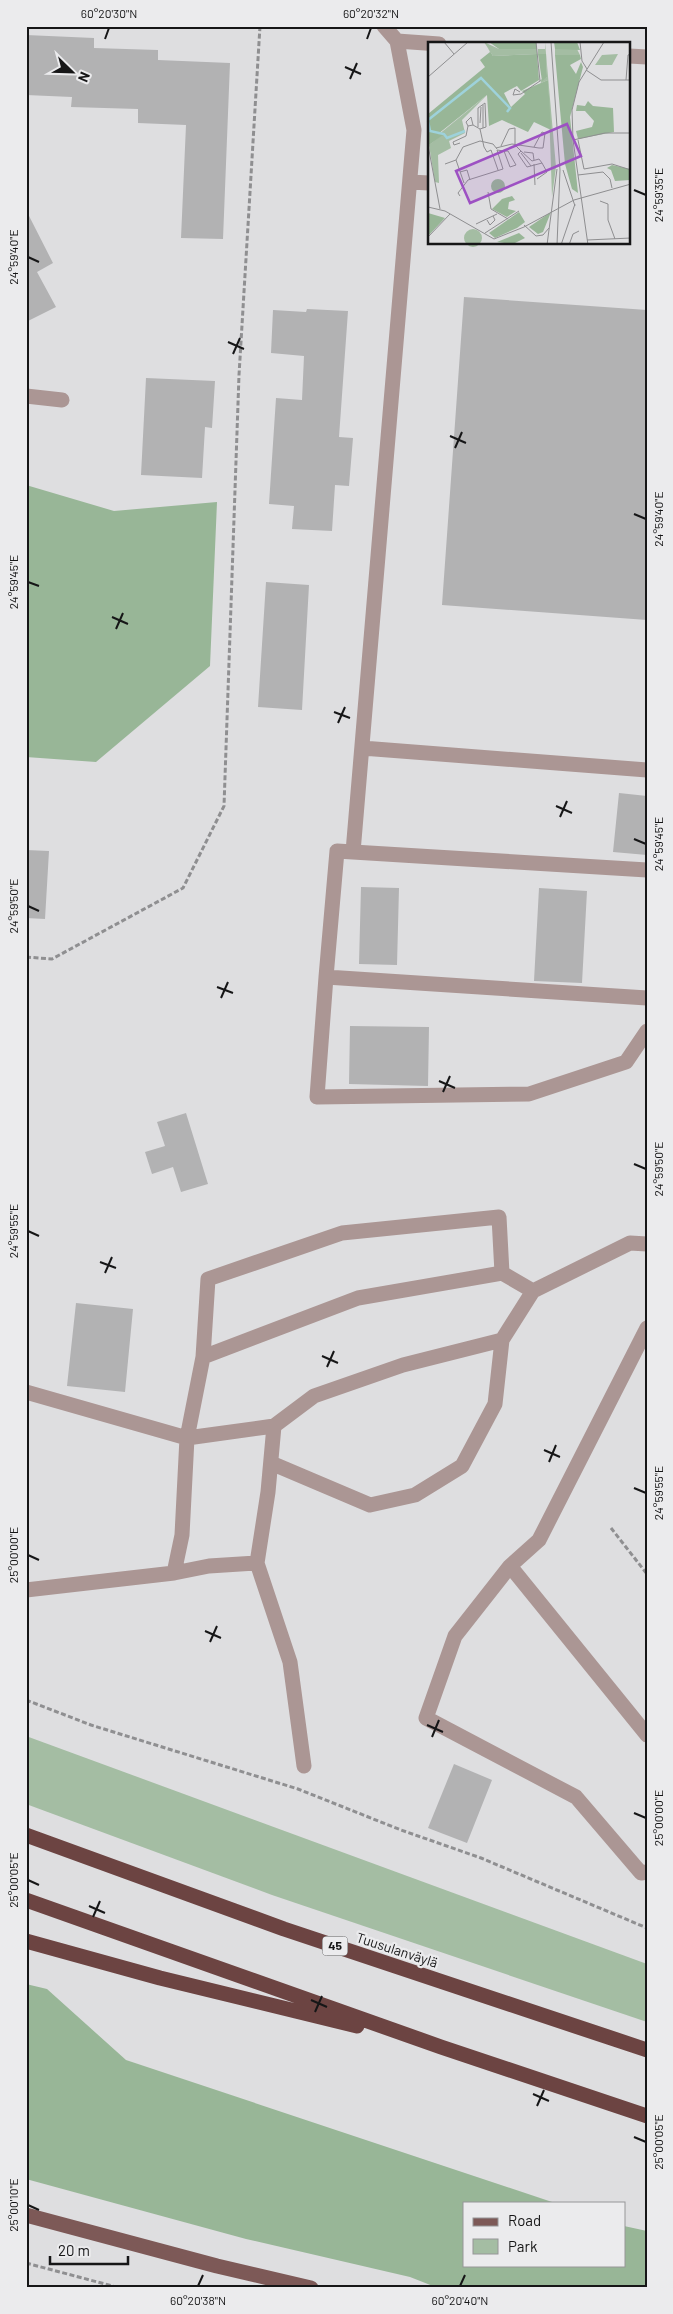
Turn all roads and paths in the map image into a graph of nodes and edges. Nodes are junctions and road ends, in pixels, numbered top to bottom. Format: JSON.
{"nodes":[{"id":1,"x":260,"y":26,"type":"edge"},
{"id":2,"x":384,"y":26,"type":"edge"},
{"id":3,"x":397,"y":41,"type":"junction"},
{"id":4,"x":428,"y":43,"type":"edge"},
{"id":5,"x":630,"y":56,"type":"edge"},
{"id":6,"x":647,"y":57,"type":"edge"},
{"id":7,"x":410,"y":182,"type":"junction"},
{"id":8,"x":428,"y":183,"type":"edge"},
{"id":9,"x":26,"y":396,"type":"edge"},
{"id":10,"x":62,"y":400,"type":"dead end"},
{"id":11,"x":362,"y":748,"type":"junction"},
{"id":12,"x":647,"y":770,"type":"edge"},
{"id":13,"x":353,"y":852,"type":"junction"},
{"id":14,"x":647,"y":870,"type":"edge"},
{"id":15,"x":26,"y":956,"type":"edge"},
{"id":16,"x":326,"y":976,"type":"junction"},
{"id":17,"x":647,"y":998,"type":"edge"},
{"id":18,"x":647,"y":1031,"type":"edge"},
{"id":19,"x":647,"y":1244,"type":"edge"},
{"id":20,"x":502,"y":1273,"type":"junction"},
{"id":21,"x":533,"y":1291,"type":"junction"},
{"id":22,"x":647,"y":1328,"type":"edge"},
{"id":23,"x":502,"y":1340,"type":"junction"},
{"id":24,"x":203,"y":1357,"type":"junction"},
{"id":25,"x":26,"y":1392,"type":"edge"},
{"id":26,"x":274,"y":1426,"type":"junction"},
{"id":27,"x":187,"y":1438,"type":"junction"},
{"id":28,"x":271,"y":1463,"type":"junction"},
{"id":29,"x":611,"y":1528,"type":"dead end"},
{"id":30,"x":257,"y":1563,"type":"junction"},
{"id":31,"x":510,"y":1566,"type":"junction"},
{"id":32,"x":174,"y":1573,"type":"junction"},
{"id":33,"x":647,"y":1574,"type":"edge"},
{"id":34,"x":26,"y":1590,"type":"edge"},
{"id":35,"x":26,"y":1700,"type":"edge"},
{"id":36,"x":647,"y":1734,"type":"edge"},
{"id":37,"x":304,"y":1766,"type":"dead end"},
{"id":38,"x":26,"y":1834,"type":"edge"},
{"id":39,"x":647,"y":1872,"type":"edge"},
{"id":40,"x":26,"y":1900,"type":"edge"},
{"id":41,"x":647,"y":1928,"type":"edge"},
{"id":42,"x":26,"y":1942,"type":"edge"},
{"id":43,"x":441,"y":2047,"type":"junction"},
{"id":44,"x":647,"y":2050,"type":"edge"},
{"id":45,"x":647,"y":2116,"type":"edge"},
{"id":46,"x":26,"y":2215,"type":"edge"},
{"id":47,"x":26,"y":2263,"type":"edge"},
{"id":48,"x":120,"y":2288,"type":"edge"},
{"id":49,"x":311,"y":2288,"type":"edge"}],
"edges":[{"from":1,"to":15,"type":"path"},
{"from":2,"to":3,"type":"lane"},
{"from":3,"to":4,"type":"lane"},
{"from":3,"to":7,"type":"lane"},
{"from":5,"to":6,"type":"lane"},
{"from":7,"to":8,"type":"lane"},
{"from":7,"to":11,"type":"lane"},
{"from":9,"to":10,"type":"lane"},
{"from":11,"to":12,"type":"lane"},
{"from":11,"to":13,"type":"lane"},
{"from":13,"to":14,"type":"lane"},
{"from":13,"to":16,"type":"lane"},
{"from":16,"to":17,"type":"lane"},
{"from":16,"to":18,"type":"lane"},
{"from":19,"to":21,"type":"lane"},
{"from":20,"to":21,"type":"lane"},
{"from":20,"to":24,"type":"lane"},
{"from":20,"to":24,"type":"lane"},
{"from":21,"to":23,"type":"lane"},
{"from":22,"to":31,"type":"lane"},
{"from":23,"to":26,"type":"lane"},
{"from":23,"to":28,"type":"lane"},
{"from":24,"to":27,"type":"lane"},
{"from":25,"to":27,"type":"lane"},
{"from":26,"to":27,"type":"lane"},
{"from":26,"to":28,"type":"lane"},
{"from":27,"to":32,"type":"lane"},
{"from":28,"to":30,"type":"lane"},
{"from":29,"to":33,"type":"path"},
{"from":30,"to":32,"type":"lane"},
{"from":30,"to":37,"type":"lane"},
{"from":31,"to":36,"type":"lane"},
{"from":31,"to":39,"type":"lane"},
{"from":32,"to":34,"type":"lane"},
{"from":35,"to":41,"type":"path"},
{"from":38,"to":44,"type":"highway","name":"Tuusulanväylä","number":"45"},
{"from":40,"to":43,"type":"highway"},
{"from":42,"to":43,"type":"highway"},
{"from":43,"to":45,"type":"highway"},
{"from":46,"to":49,"type":"main road"},
{"from":47,"to":48,"type":"path"}]}
